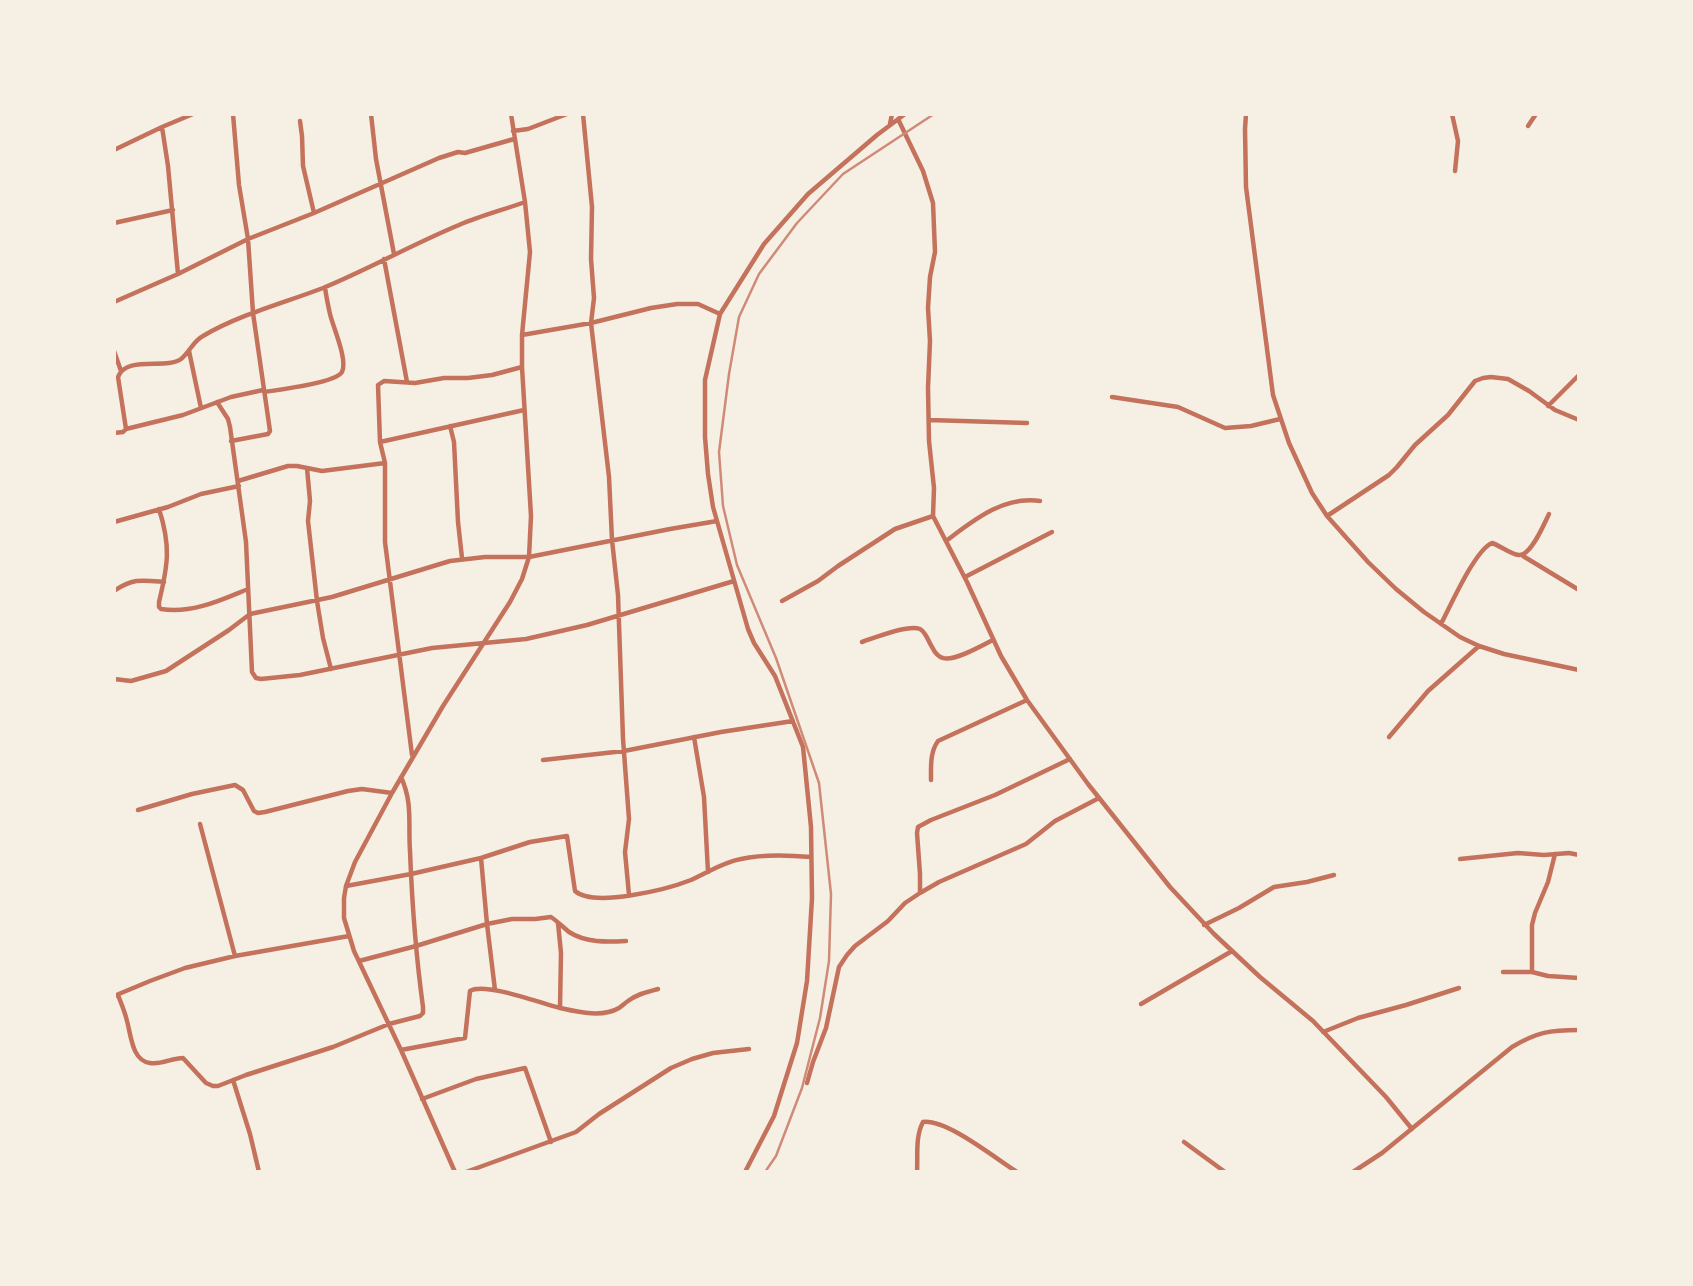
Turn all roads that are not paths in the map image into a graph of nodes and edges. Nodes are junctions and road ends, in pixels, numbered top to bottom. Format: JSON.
{"nodes":[{"id":1,"x":193,"y":114,"type":"edge"},
{"id":2,"x":233,"y":114,"type":"edge"},
{"id":3,"x":372,"y":114,"type":"edge"},
{"id":4,"x":511,"y":114,"type":"edge"},
{"id":5,"x":566,"y":114,"type":"edge"},
{"id":6,"x":583,"y":114,"type":"edge"},
{"id":7,"x":892,"y":114,"type":"edge"},
{"id":8,"x":905,"y":114,"type":"edge"},
{"id":9,"x":1246,"y":114,"type":"edge"},
{"id":10,"x":1452,"y":114,"type":"edge"},
{"id":11,"x":1536,"y":114,"type":"edge"},
{"id":12,"x":898,"y":119,"type":"junction"},
{"id":13,"x":300,"y":121,"type":"dead end"},
{"id":14,"x":890,"y":125,"type":"junction"},
{"id":15,"x":1528,"y":126,"type":"dead end"},
{"id":16,"x":162,"y":127,"type":"junction"},
{"id":17,"x":513,"y":131,"type":"junction"},
{"id":18,"x":514,"y":139,"type":"junction"},
{"id":19,"x":114,"y":150,"type":"edge"},
{"id":20,"x":1455,"y":170,"type":"dead end"},
{"id":21,"x":381,"y":183,"type":"junction"},
{"id":22,"x":525,"y":202,"type":"junction"},
{"id":23,"x":173,"y":210,"type":"junction"},
{"id":24,"x":314,"y":213,"type":"junction"},
{"id":25,"x":114,"y":223,"type":"edge"},
{"id":26,"x":247,"y":239,"type":"junction"},
{"id":27,"x":394,"y":255,"type":"junction"},
{"id":28,"x":384,"y":259,"type":"junction"},
{"id":29,"x":178,"y":274,"type":"junction"},
{"id":30,"x":325,"y":287,"type":"junction"},
{"id":31,"x":114,"y":302,"type":"edge"},
{"id":32,"x":253,"y":313,"type":"junction"},
{"id":33,"x":720,"y":314,"type":"junction"},
{"id":34,"x":591,"y":323,"type":"junction"},
{"id":35,"x":522,"y":335,"type":"junction"},
{"id":36,"x":189,"y":350,"type":"junction"},
{"id":37,"x":114,"y":351,"type":"edge"},
{"id":38,"x":522,"y":367,"type":"junction"},
{"id":39,"x":121,"y":371,"type":"junction"},
{"id":40,"x":1579,"y":375,"type":"edge"},
{"id":41,"x":407,"y":382,"type":"junction"},
{"id":42,"x":263,"y":391,"type":"junction"},
{"id":43,"x":1112,"y":397,"type":"dead end"},
{"id":44,"x":217,"y":402,"type":"junction"},
{"id":45,"x":1548,"y":406,"type":"junction"},
{"id":46,"x":201,"y":408,"type":"junction"},
{"id":47,"x":524,"y":410,"type":"junction"},
{"id":48,"x":929,"y":419,"type":"junction"},
{"id":49,"x":1280,"y":419,"type":"junction"},
{"id":50,"x":1579,"y":420,"type":"edge"},
{"id":51,"x":1027,"y":423,"type":"dead end"},
{"id":52,"x":450,"y":426,"type":"junction"},
{"id":53,"x":125,"y":430,"type":"junction"},
{"id":54,"x":114,"y":433,"type":"edge"},
{"id":55,"x":231,"y":441,"type":"junction"},
{"id":56,"x":380,"y":442,"type":"junction"},
{"id":57,"x":385,"y":463,"type":"junction"},
{"id":58,"x":307,"y":468,"type":"junction"},
{"id":59,"x":238,"y":483,"type":"junction"},
{"id":60,"x":1040,"y":501,"type":"dead end"},
{"id":61,"x":159,"y":509,"type":"junction"},
{"id":62,"x":1549,"y":514,"type":"dead end"},
{"id":63,"x":933,"y":516,"type":"junction"},
{"id":64,"x":1327,"y":516,"type":"junction"},
{"id":65,"x":717,"y":521,"type":"junction"},
{"id":66,"x":114,"y":522,"type":"edge"},
{"id":67,"x":1052,"y":532,"type":"dead end"},
{"id":68,"x":612,"y":540,"type":"junction"},
{"id":69,"x":946,"y":541,"type":"junction"},
{"id":70,"x":1523,"y":555,"type":"junction"},
{"id":71,"x":529,"y":557,"type":"junction"},
{"id":72,"x":461,"y":558,"type":"junction"},
{"id":73,"x":965,"y":577,"type":"junction"},
{"id":74,"x":389,"y":580,"type":"junction"},
{"id":75,"x":734,"y":581,"type":"junction"},
{"id":76,"x":164,"y":582,"type":"junction"},
{"id":77,"x":248,"y":589,"type":"junction"},
{"id":78,"x":1579,"y":590,"type":"edge"},
{"id":79,"x":114,"y":591,"type":"edge"},
{"id":80,"x":317,"y":601,"type":"junction"},
{"id":81,"x":782,"y":601,"type":"dead end"},
{"id":82,"x":250,"y":614,"type":"junction"},
{"id":83,"x":618,"y":616,"type":"junction"},
{"id":84,"x":1441,"y":624,"type":"junction"},
{"id":85,"x":993,"y":640,"type":"junction"},
{"id":86,"x":862,"y":642,"type":"dead end"},
{"id":87,"x":484,"y":643,"type":"junction"},
{"id":88,"x":1479,"y":646,"type":"junction"},
{"id":89,"x":399,"y":655,"type":"junction"},
{"id":90,"x":331,"y":669,"type":"junction"},
{"id":91,"x":1579,"y":670,"type":"edge"},
{"id":92,"x":114,"y":679,"type":"edge"},
{"id":93,"x":1027,"y":700,"type":"junction"},
{"id":94,"x":793,"y":721,"type":"junction"},
{"id":95,"x":694,"y":737,"type":"junction"},
{"id":96,"x":1389,"y":737,"type":"dead end"},
{"id":97,"x":624,"y":751,"type":"junction"},
{"id":98,"x":412,"y":756,"type":"junction"},
{"id":99,"x":1070,"y":759,"type":"junction"},
{"id":100,"x":543,"y":760,"type":"dead end"},
{"id":101,"x":401,"y":777,"type":"junction"},
{"id":102,"x":930,"y":780,"type":"dead end"},
{"id":103,"x":392,"y":793,"type":"junction"},
{"id":104,"x":1099,"y":798,"type":"junction"},
{"id":105,"x":138,"y":810,"type":"dead end"},
{"id":106,"x":200,"y":824,"type":"dead end"},
{"id":107,"x":1555,"y":854,"type":"junction"},
{"id":108,"x":1579,"y":855,"type":"edge"},
{"id":109,"x":811,"y":857,"type":"junction"},
{"id":110,"x":481,"y":858,"type":"junction"},
{"id":111,"x":1460,"y":859,"type":"dead end"},
{"id":112,"x":708,"y":872,"type":"junction"},
{"id":113,"x":411,"y":874,"type":"junction"},
{"id":114,"x":1334,"y":875,"type":"dead end"},
{"id":115,"x":346,"y":886,"type":"junction"},
{"id":116,"x":920,"y":893,"type":"junction"},
{"id":117,"x":629,"y":895,"type":"junction"},
{"id":118,"x":558,"y":923,"type":"junction"},
{"id":119,"x":487,"y":924,"type":"junction"},
{"id":120,"x":1204,"y":925,"type":"junction"},
{"id":121,"x":349,"y":936,"type":"junction"},
{"id":122,"x":626,"y":942,"type":"dead end"},
{"id":123,"x":416,"y":946,"type":"junction"},
{"id":124,"x":1232,"y":951,"type":"junction"},
{"id":125,"x":235,"y":957,"type":"junction"},
{"id":126,"x":359,"y":961,"type":"junction"},
{"id":127,"x":1503,"y":972,"type":"dead end"},
{"id":128,"x":1532,"y":972,"type":"junction"},
{"id":129,"x":1579,"y":978,"type":"edge"},
{"id":130,"x":1459,"y":988,"type":"dead end"},
{"id":131,"x":658,"y":989,"type":"dead end"},
{"id":132,"x":495,"y":990,"type":"junction"},
{"id":133,"x":116,"y":995,"type":"edge"},
{"id":134,"x":1141,"y":1004,"type":"dead end"},
{"id":135,"x":560,"y":1008,"type":"junction"},
{"id":136,"x":389,"y":1024,"type":"junction"},
{"id":137,"x":1579,"y":1030,"type":"edge"},
{"id":138,"x":1323,"y":1032,"type":"junction"},
{"id":139,"x":749,"y":1049,"type":"dead end"},
{"id":140,"x":401,"y":1050,"type":"junction"},
{"id":141,"x":233,"y":1080,"type":"junction"},
{"id":142,"x":807,"y":1083,"type":"dead end"},
{"id":143,"x":422,"y":1099,"type":"junction"},
{"id":144,"x":1412,"y":1129,"type":"junction"},
{"id":145,"x":551,"y":1142,"type":"junction"},
{"id":146,"x":1184,"y":1142,"type":"dead end"},
{"id":147,"x":259,"y":1172,"type":"edge"},
{"id":148,"x":454,"y":1172,"type":"edge"},
{"id":149,"x":466,"y":1172,"type":"edge"},
{"id":150,"x":745,"y":1172,"type":"edge"},
{"id":151,"x":917,"y":1172,"type":"edge"},
{"id":152,"x":1017,"y":1172,"type":"edge"},
{"id":153,"x":1225,"y":1172,"type":"edge"},
{"id":154,"x":1353,"y":1172,"type":"edge"}],
"edges":[{"from":1,"to":16,"type":"street"},
{"from":2,"to":26,"type":"street"},
{"from":3,"to":21,"type":"street"},
{"from":4,"to":17,"type":"street"},
{"from":5,"to":17,"type":"street"},
{"from":6,"to":34,"type":"street"},
{"from":7,"to":14,"type":"street"},
{"from":8,"to":12,"type":"street"},
{"from":9,"to":49,"type":"street"},
{"from":10,"to":20,"type":"street"},
{"from":11,"to":15,"type":"street"},
{"from":12,"to":14,"type":"street"},
{"from":12,"to":48,"type":"street"},
{"from":13,"to":24,"type":"street"},
{"from":14,"to":33,"type":"street"},
{"from":16,"to":19,"type":"street"},
{"from":16,"to":23,"type":"street"},
{"from":17,"to":18,"type":"street"},
{"from":18,"to":21,"type":"street"},
{"from":18,"to":22,"type":"street"},
{"from":21,"to":24,"type":"street"},
{"from":21,"to":27,"type":"street"},
{"from":22,"to":27,"type":"street"},
{"from":22,"to":35,"type":"street"},
{"from":23,"to":25,"type":"street"},
{"from":23,"to":29,"type":"street"},
{"from":24,"to":26,"type":"street"},
{"from":26,"to":29,"type":"street"},
{"from":26,"to":32,"type":"street"},
{"from":27,"to":28,"type":"street"},
{"from":28,"to":30,"type":"street"},
{"from":28,"to":41,"type":"street"},
{"from":29,"to":31,"type":"street"},
{"from":30,"to":32,"type":"street"},
{"from":30,"to":42,"type":"street"},
{"from":32,"to":36,"type":"street"},
{"from":32,"to":42,"type":"street"},
{"from":33,"to":34,"type":"street"},
{"from":33,"to":65,"type":"street"},
{"from":34,"to":35,"type":"street"},
{"from":34,"to":68,"type":"street"},
{"from":35,"to":38,"type":"street"},
{"from":36,"to":39,"type":"street"},
{"from":36,"to":46,"type":"street"},
{"from":37,"to":39,"type":"street"},
{"from":38,"to":41,"type":"street"},
{"from":38,"to":47,"type":"street"},
{"from":39,"to":53,"type":"street"},
{"from":40,"to":45,"type":"street"},
{"from":41,"to":56,"type":"street"},
{"from":42,"to":44,"type":"street"},
{"from":42,"to":55,"type":"street"},
{"from":43,"to":49,"type":"street"},
{"from":44,"to":46,"type":"street"},
{"from":44,"to":55,"type":"street"},
{"from":45,"to":50,"type":"street"},
{"from":45,"to":64,"type":"street"},
{"from":46,"to":53,"type":"street"},
{"from":47,"to":52,"type":"street"},
{"from":47,"to":71,"type":"street"},
{"from":48,"to":51,"type":"street"},
{"from":48,"to":63,"type":"street"},
{"from":49,"to":64,"type":"street"},
{"from":52,"to":56,"type":"street"},
{"from":52,"to":72,"type":"street"},
{"from":53,"to":54,"type":"street"},
{"from":55,"to":59,"type":"street"},
{"from":56,"to":57,"type":"street"},
{"from":57,"to":58,"type":"street"},
{"from":57,"to":74,"type":"street"},
{"from":58,"to":59,"type":"street"},
{"from":58,"to":80,"type":"street"},
{"from":59,"to":61,"type":"street"},
{"from":59,"to":77,"type":"street"},
{"from":60,"to":69,"type":"street"},
{"from":61,"to":66,"type":"street"},
{"from":61,"to":76,"type":"street"},
{"from":62,"to":70,"type":"street"},
{"from":63,"to":69,"type":"street"},
{"from":63,"to":81,"type":"street"},
{"from":64,"to":84,"type":"street"},
{"from":65,"to":68,"type":"street"},
{"from":65,"to":75,"type":"street"},
{"from":67,"to":73,"type":"street"},
{"from":68,"to":71,"type":"street"},
{"from":68,"to":83,"type":"street"},
{"from":69,"to":73,"type":"street"},
{"from":70,"to":78,"type":"street"},
{"from":70,"to":84,"type":"street"},
{"from":71,"to":72,"type":"street"},
{"from":71,"to":87,"type":"street"},
{"from":72,"to":74,"type":"street"},
{"from":73,"to":85,"type":"street"},
{"from":74,"to":80,"type":"street"},
{"from":74,"to":89,"type":"street"},
{"from":75,"to":83,"type":"street"},
{"from":75,"to":94,"type":"street"},
{"from":76,"to":77,"type":"street"},
{"from":76,"to":79,"type":"street"},
{"from":77,"to":82,"type":"street"},
{"from":80,"to":82,"type":"street"},
{"from":80,"to":90,"type":"street"},
{"from":82,"to":90,"type":"street"},
{"from":82,"to":92,"type":"street"},
{"from":83,"to":87,"type":"street"},
{"from":83,"to":97,"type":"street"},
{"from":84,"to":88,"type":"street"},
{"from":85,"to":86,"type":"street"},
{"from":85,"to":93,"type":"street"},
{"from":87,"to":89,"type":"street"},
{"from":87,"to":98,"type":"street"},
{"from":88,"to":91,"type":"street"},
{"from":88,"to":96,"type":"street"},
{"from":89,"to":90,"type":"street"},
{"from":89,"to":98,"type":"street"},
{"from":93,"to":99,"type":"street"},
{"from":93,"to":102,"type":"street"},
{"from":94,"to":95,"type":"street"},
{"from":94,"to":109,"type":"street"},
{"from":95,"to":97,"type":"street"},
{"from":95,"to":112,"type":"street"},
{"from":97,"to":100,"type":"street"},
{"from":97,"to":117,"type":"street"},
{"from":98,"to":101,"type":"street"},
{"from":99,"to":104,"type":"street"},
{"from":99,"to":116,"type":"street"},
{"from":101,"to":103,"type":"street"},
{"from":101,"to":113,"type":"street"},
{"from":103,"to":105,"type":"street"},
{"from":103,"to":115,"type":"street"},
{"from":104,"to":116,"type":"street"},
{"from":104,"to":120,"type":"street"},
{"from":106,"to":125,"type":"street"},
{"from":107,"to":108,"type":"street"},
{"from":107,"to":111,"type":"street"},
{"from":107,"to":128,"type":"street"},
{"from":109,"to":112,"type":"street"},
{"from":109,"to":150,"type":"street"},
{"from":110,"to":113,"type":"street"},
{"from":110,"to":117,"type":"street"},
{"from":110,"to":119,"type":"street"},
{"from":112,"to":117,"type":"street"},
{"from":113,"to":115,"type":"street"},
{"from":113,"to":123,"type":"street"},
{"from":114,"to":120,"type":"street"},
{"from":115,"to":121,"type":"street"},
{"from":116,"to":142,"type":"street"},
{"from":118,"to":119,"type":"street"},
{"from":118,"to":122,"type":"street"},
{"from":118,"to":135,"type":"street"},
{"from":119,"to":123,"type":"street"},
{"from":119,"to":132,"type":"street"},
{"from":120,"to":124,"type":"street"},
{"from":121,"to":125,"type":"street"},
{"from":121,"to":126,"type":"street"},
{"from":123,"to":126,"type":"street"},
{"from":123,"to":136,"type":"street"},
{"from":124,"to":134,"type":"street"},
{"from":124,"to":138,"type":"street"},
{"from":125,"to":133,"type":"street"},
{"from":126,"to":136,"type":"street"},
{"from":127,"to":128,"type":"street"},
{"from":128,"to":129,"type":"street"},
{"from":130,"to":138,"type":"street"},
{"from":131,"to":135,"type":"street"},
{"from":132,"to":135,"type":"street"},
{"from":132,"to":140,"type":"street"},
{"from":133,"to":141,"type":"street"},
{"from":136,"to":140,"type":"street"},
{"from":136,"to":141,"type":"street"},
{"from":137,"to":144,"type":"street"},
{"from":138,"to":144,"type":"street"},
{"from":139,"to":145,"type":"street"},
{"from":140,"to":143,"type":"street"},
{"from":141,"to":147,"type":"street"},
{"from":143,"to":145,"type":"street"},
{"from":143,"to":148,"type":"street"},
{"from":144,"to":154,"type":"street"},
{"from":145,"to":149,"type":"street"},
{"from":146,"to":153,"type":"street"},
{"from":151,"to":152,"type":"street"}]}
